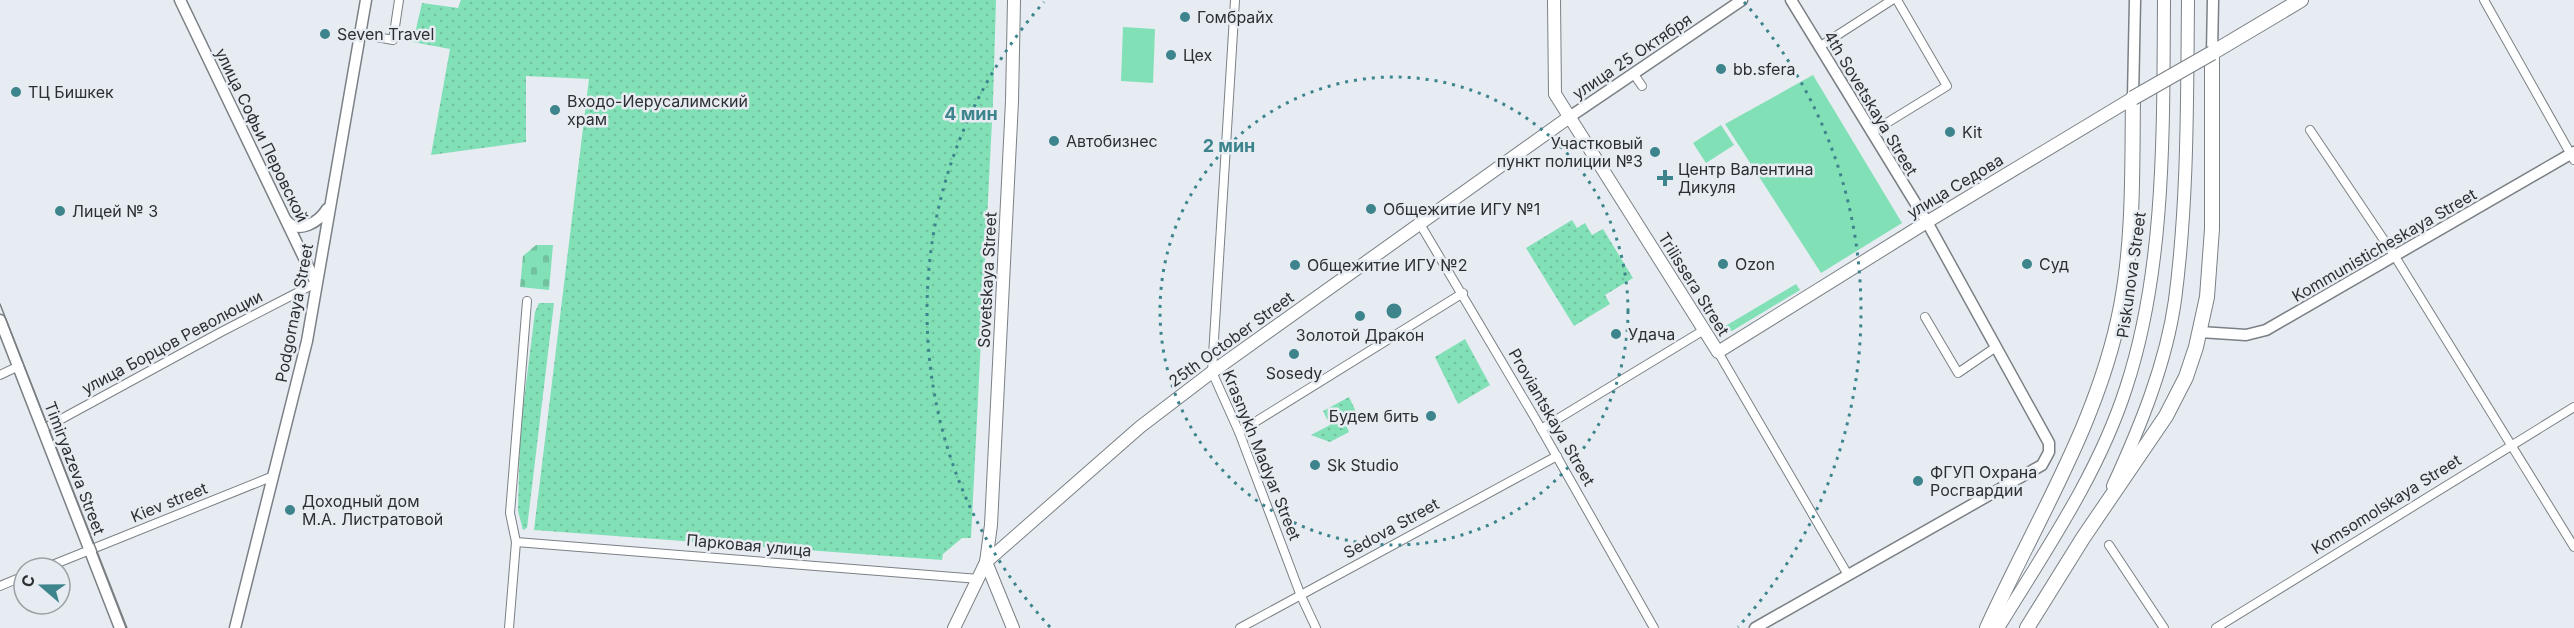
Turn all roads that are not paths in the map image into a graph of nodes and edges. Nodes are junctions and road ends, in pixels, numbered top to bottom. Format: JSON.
{"nodes":[{"id":1,"x":180,"y":0,"type":"edge"},
{"id":2,"x":366,"y":0,"type":"edge"},
{"id":3,"x":399,"y":0,"type":"edge"},
{"id":4,"x":1014,"y":0,"type":"edge"},
{"id":5,"x":1235,"y":0,"type":"edge"},
{"id":6,"x":1554,"y":0,"type":"edge"},
{"id":7,"x":1742,"y":0,"type":"edge"},
{"id":8,"x":1791,"y":0,"type":"edge"},
{"id":9,"x":1892,"y":0,"type":"edge"},
{"id":10,"x":1897,"y":0,"type":"edge"},
{"id":11,"x":2135,"y":0,"type":"edge"},
{"id":12,"x":2164,"y":0,"type":"edge"},
{"id":13,"x":2188,"y":0,"type":"edge"},
{"id":14,"x":2213,"y":0,"type":"edge"},
{"id":15,"x":2301,"y":0,"type":"edge"},
{"id":16,"x":2484,"y":0,"type":"edge"},
{"id":17,"x":360,"y":34,"type":"junction"},
{"id":18,"x":1820,"y":47,"type":"junction"},
{"id":19,"x":2212,"y":53,"type":"junction"},
{"id":20,"x":1633,"y":73,"type":"junction"},
{"id":21,"x":1642,"y":86,"type":"dead end"},
{"id":22,"x":2133,"y":98,"type":"junction"},
{"id":23,"x":1568,"y":118,"type":"junction"},
{"id":24,"x":2310,"y":130,"type":"dead end"},
{"id":25,"x":1872,"y":132,"type":"junction"},
{"id":26,"x":2573,"y":155,"type":"edge"},
{"id":27,"x":330,"y":205,"type":"junction"},
{"id":28,"x":286,"y":220,"type":"junction"},
{"id":29,"x":1927,"y":222,"type":"junction"},
{"id":30,"x":1420,"y":224,"type":"junction"},
{"id":31,"x":2394,"y":255,"type":"junction"},
{"id":32,"x":316,"y":283,"type":"junction"},
{"id":33,"x":1463,"y":293,"type":"junction"},
{"id":34,"x":527,"y":300,"type":"dead end"},
{"id":35,"x":1925,"y":317,"type":"dead end"},
{"id":36,"x":0,"y":320,"type":"edge"},
{"id":37,"x":1704,"y":330,"type":"junction"},
{"id":38,"x":2200,"y":332,"type":"junction"},
{"id":39,"x":1996,"y":348,"type":"junction"},
{"id":40,"x":1718,"y":352,"type":"junction"},
{"id":41,"x":19,"y":366,"type":"junction"},
{"id":42,"x":1212,"y":372,"type":"junction"},
{"id":43,"x":0,"y":375,"type":"edge"},
{"id":44,"x":2574,"y":408,"type":"edge"},
{"id":45,"x":43,"y":429,"type":"junction"},
{"id":46,"x":1541,"y":429,"type":"junction"},
{"id":47,"x":1239,"y":432,"type":"junction"},
{"id":48,"x":2510,"y":445,"type":"junction"},
{"id":49,"x":1557,"y":456,"type":"junction"},
{"id":50,"x":271,"y":477,"type":"junction"},
{"id":51,"x":2083,"y":538,"type":"junction"},
{"id":52,"x":516,"y":542,"type":"junction"},
{"id":53,"x":2109,"y":545,"type":"dead end"},
{"id":54,"x":2574,"y":547,"type":"edge"},
{"id":55,"x":91,"y":550,"type":"junction"},
{"id":56,"x":72,"y":557,"type":"edge"},
{"id":57,"x":986,"y":562,"type":"junction"},
{"id":58,"x":1848,"y":575,"type":"junction"},
{"id":59,"x":979,"y":579,"type":"junction"},
{"id":60,"x":1301,"y":596,"type":"junction"},
{"id":61,"x":120,"y":628,"type":"edge"},
{"id":62,"x":235,"y":628,"type":"edge"},
{"id":63,"x":510,"y":628,"type":"edge"},
{"id":64,"x":954,"y":628,"type":"edge"},
{"id":65,"x":1013,"y":628,"type":"edge"},
{"id":66,"x":1240,"y":628,"type":"edge"},
{"id":67,"x":1316,"y":628,"type":"edge"},
{"id":68,"x":1654,"y":628,"type":"edge"},
{"id":69,"x":1755,"y":628,"type":"edge"},
{"id":70,"x":1987,"y":628,"type":"edge"},
{"id":71,"x":1998,"y":628,"type":"edge"},
{"id":72,"x":2027,"y":628,"type":"edge"},
{"id":73,"x":2164,"y":628,"type":"edge"},
{"id":74,"x":2216,"y":628,"type":"edge"}],
"edges":[{"from":1,"to":28,"type":"street","name":"улица Софьи Перовской"},
{"from":2,"to":17,"type":"street","name":"Podgornaya Street"},
{"from":3,"to":17,"type":"street"},
{"from":4,"to":57,"type":"main road","name":"Sovetskaya Street"},
{"from":5,"to":42,"type":"street","name":"Krasnykh Madyar Street"},
{"from":6,"to":23,"type":"main road","name":"Trilissera Street"},
{"from":7,"to":20,"type":"street","name":"улица 25 Октября"},
{"from":8,"to":18,"type":"street","name":"4th Sovetskaya Street"},
{"from":9,"to":18,"type":"street"},
{"from":10,"to":25,"type":"street"},
{"from":11,"to":22,"type":"street","name":"Piskunova Street"},
{"from":12,"to":71,"type":"main road","name":"Piskunova Street"},
{"from":13,"to":51,"type":"main road"},
{"from":14,"to":19,"type":"street"},
{"from":15,"to":19,"type":"main road"},
{"from":16,"to":26,"type":"street"},
{"from":17,"to":27,"type":"street","name":"Podgornaya Street"},
{"from":18,"to":25,"type":"street","name":"4th Sovetskaya Street"},
{"from":19,"to":22,"type":"main road","name":"улица Седова","bridge":true},
{"from":19,"to":38,"type":"main road"},
{"from":20,"to":21,"type":"street"},
{"from":20,"to":23,"type":"street","name":"улица 25 Октября"},
{"from":22,"to":29,"type":"main road","name":"улица Седова"},
{"from":22,"to":70,"type":"main road","name":"Piskunova Street"},
{"from":23,"to":30,"type":"main road","name":"25th October Street"},
{"from":23,"to":37,"type":"main road","name":"Trilissera Street"},
{"from":24,"to":31,"type":"street"},
{"from":25,"to":29,"type":"street","name":"4th Sovetskaya Street"},
{"from":26,"to":31,"type":"street","name":"Kommunisticheskaya Street"},
{"from":27,"to":28,"type":"street"},
{"from":27,"to":32,"type":"street","name":"Podgornaya Street"},
{"from":28,"to":32,"type":"street","name":"улица Софьи Перовской"},
{"from":29,"to":39,"type":"street"},
{"from":29,"to":40,"type":"main road","name":"улица Седова"},
{"from":30,"to":33,"type":"street","name":"Proviantskaya Street"},
{"from":30,"to":42,"type":"main road","name":"25th October Street"},
{"from":31,"to":38,"type":"street","name":"Kommunisticheskaya Street"},
{"from":31,"to":48,"type":"street"},
{"from":32,"to":45,"type":"street","name":"улица Борцов Революции"},
{"from":32,"to":50,"type":"street","name":"Podgornaya Street"},
{"from":33,"to":46,"type":"street","name":"Proviantskaya Street"},
{"from":33,"to":47,"type":"street"},
{"from":34,"to":52,"type":"street"},
{"from":35,"to":39,"type":"street"},
{"from":36,"to":41,"type":"street","name":"Timiryazeva Street"},
{"from":37,"to":40,"type":"main road","name":"Trilissera Street"},
{"from":37,"to":46,"type":"street"},
{"from":38,"to":51,"type":"main road"},
{"from":39,"to":58,"type":"street"},
{"from":40,"to":58,"type":"street","name":"Trilissera Street"},
{"from":41,"to":43,"type":"street"},
{"from":41,"to":45,"type":"street","name":"Timiryazeva Street"},
{"from":42,"to":47,"type":"street","name":"Krasnykh Madyar Street"},
{"from":42,"to":57,"type":"main road","name":"25th October Street"},
{"from":44,"to":48,"type":"street","name":"Komsomolskaya Street"},
{"from":45,"to":55,"type":"street","name":"Timiryazeva Street"},
{"from":46,"to":49,"type":"street","name":"Proviantskaya Street"},
{"from":47,"to":60,"type":"street","name":"Krasnykh Madyar Street"},
{"from":48,"to":54,"type":"street"},
{"from":48,"to":74,"type":"street","name":"Komsomolskaya Street"},
{"from":49,"to":60,"type":"street","name":"Sedova Street"},
{"from":49,"to":68,"type":"street","name":"Proviantskaya Street"},
{"from":50,"to":55,"type":"street","name":"Kiev street"},
{"from":50,"to":62,"type":"street","name":"Podgornaya Street"},
{"from":51,"to":72,"type":"main road"},
{"from":52,"to":59,"type":"street","name":"Парковая улица"},
{"from":52,"to":63,"type":"street"},
{"from":53,"to":73,"type":"street"},
{"from":55,"to":56,"type":"street","name":"Kiev street"},
{"from":55,"to":61,"type":"street","name":"Timiryazeva Street"},
{"from":57,"to":59,"type":"main road","name":"25th October Street"},
{"from":57,"to":65,"type":"main road"},
{"from":58,"to":69,"type":"street"},
{"from":59,"to":64,"type":"main road","name":"25th October Street"},
{"from":60,"to":66,"type":"street","name":"Sedova Street"},
{"from":60,"to":67,"type":"street","name":"Krasnykh Madyar Street"}]}
